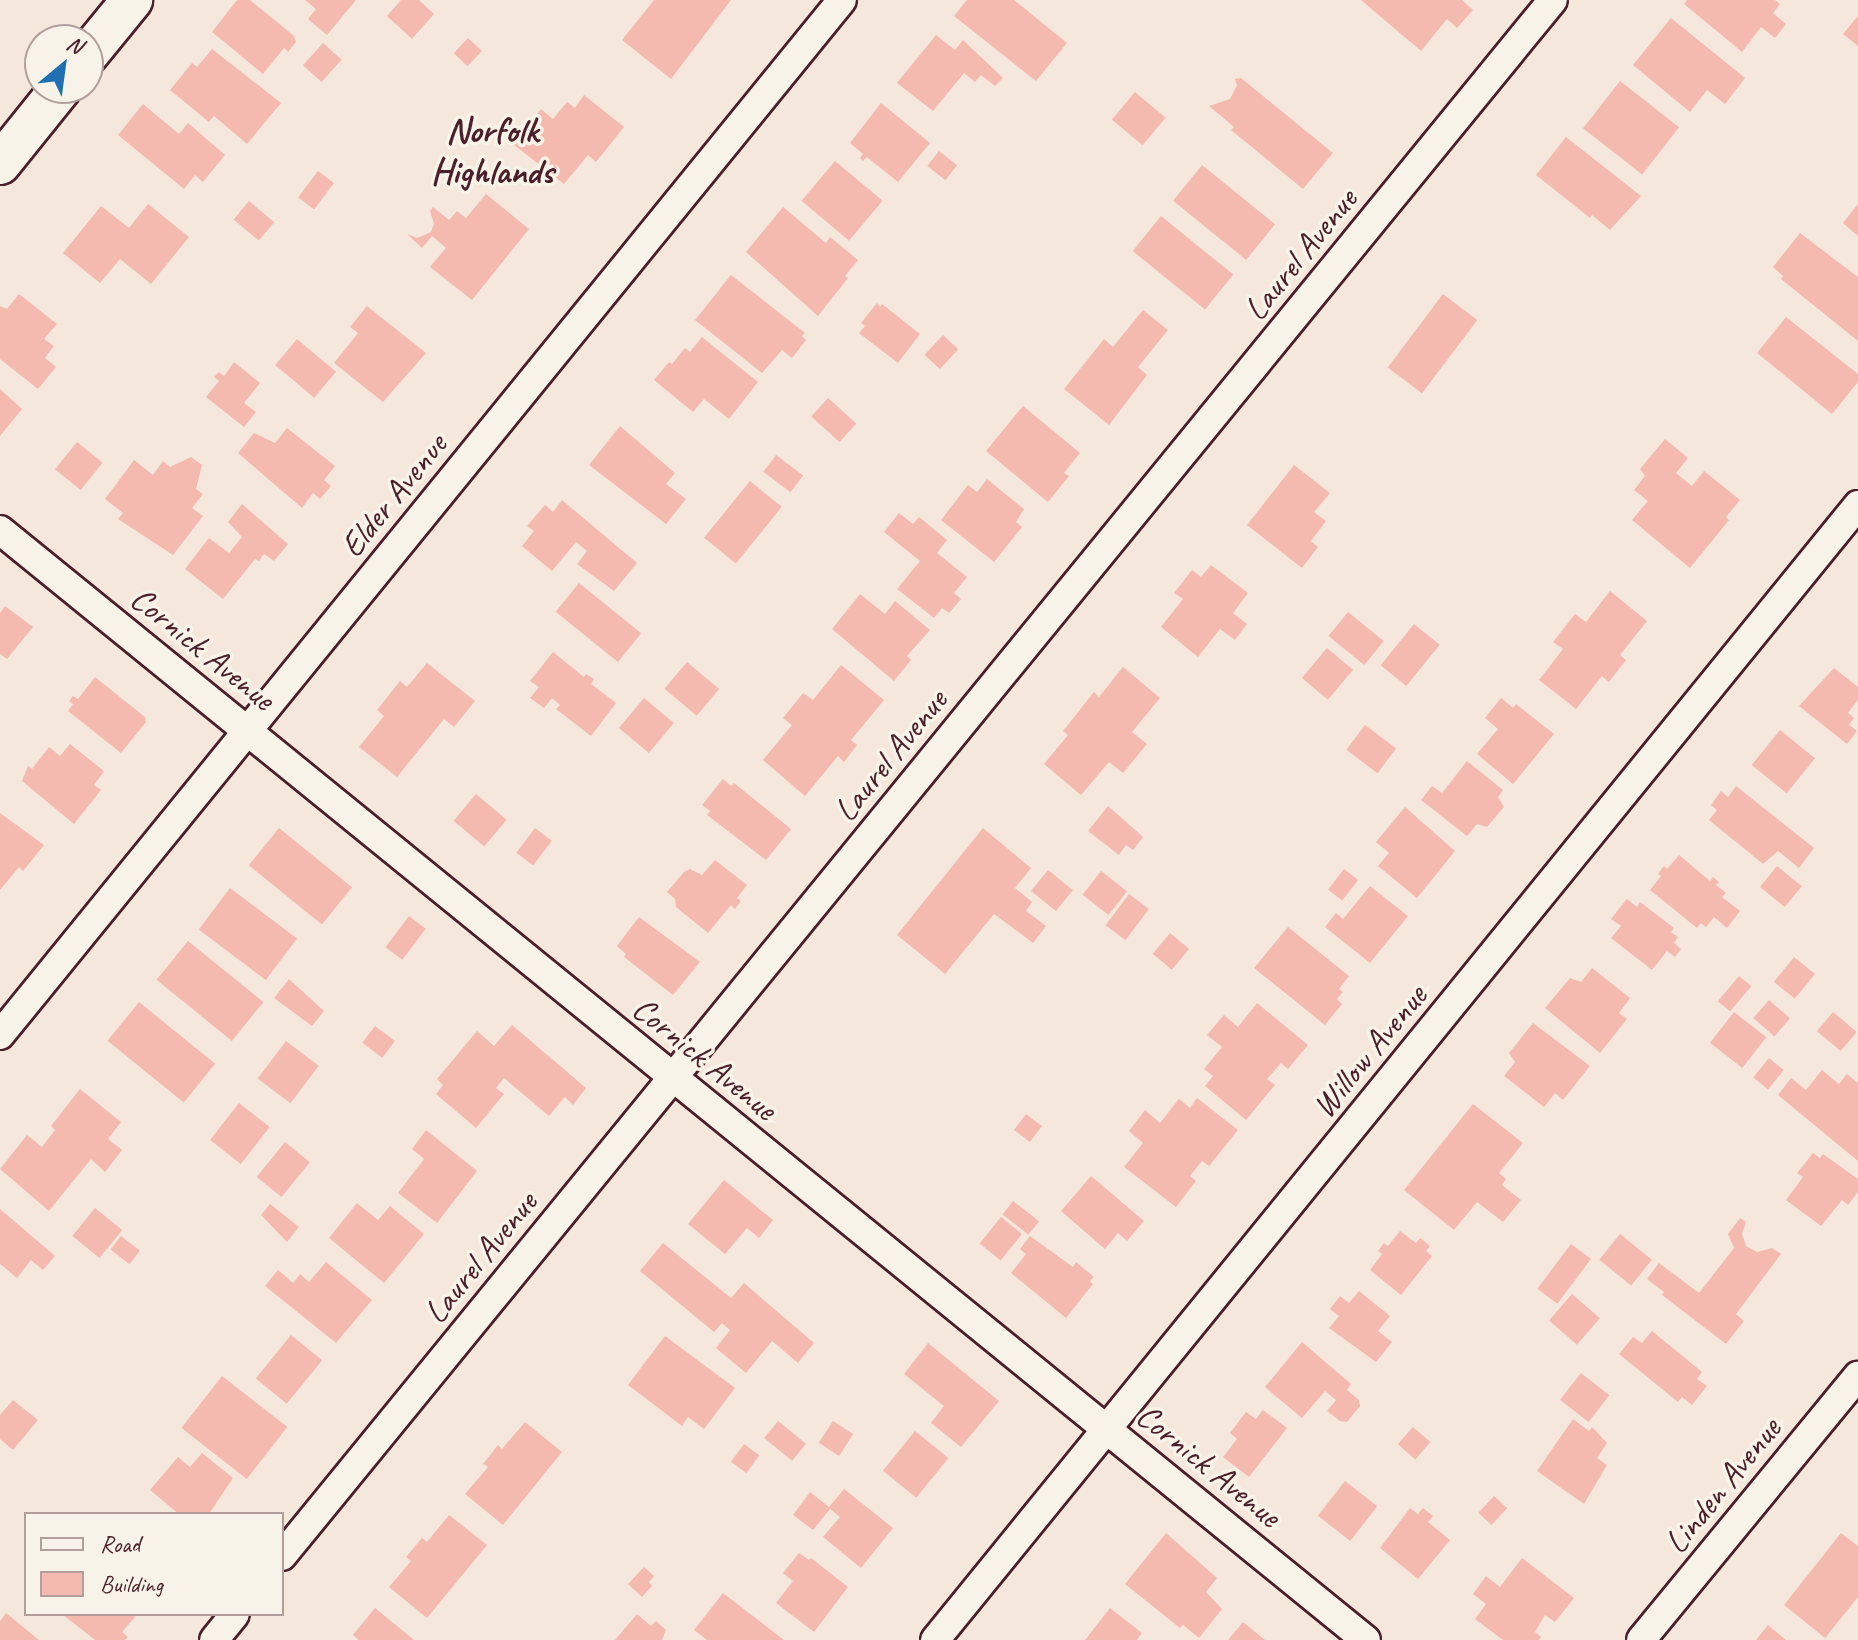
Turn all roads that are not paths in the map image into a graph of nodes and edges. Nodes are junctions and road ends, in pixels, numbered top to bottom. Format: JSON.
{"nodes":[{"id":1,"x":132,"y":0,"type":"edge"},
{"id":2,"x":842,"y":0,"type":"edge"},
{"id":3,"x":1553,"y":0,"type":"edge"},
{"id":4,"x":104,"y":34,"type":"edge"},
{"id":5,"x":48,"y":104,"type":"edge"},
{"id":6,"x":0,"y":164,"type":"edge"},
{"id":7,"x":1858,"y":505,"type":"edge"},
{"id":8,"x":0,"y":530,"type":"edge"},
{"id":9,"x":247,"y":730,"type":"junction"},
{"id":10,"x":0,"y":1035,"type":"edge"},
{"id":11,"x":672,"y":1078,"type":"junction"},
{"id":12,"x":1858,"y":1376,"type":"edge"},
{"id":13,"x":1108,"y":1430,"type":"junction"},
{"id":14,"x":284,"y":1554,"type":"edge"},
{"id":15,"x":233,"y":1616,"type":"edge"},
{"id":16,"x":214,"y":1640,"type":"edge"},
{"id":17,"x":935,"y":1640,"type":"edge"},
{"id":18,"x":1366,"y":1640,"type":"edge"},
{"id":19,"x":1641,"y":1640,"type":"edge"}],
"edges":[{"from":1,"to":4,"type":"street"},
{"from":2,"to":9,"type":"street","name":"Elder Avenue"},
{"from":3,"to":11,"type":"street","name":"Laurel Avenue"},
{"from":5,"to":6,"type":"street"},
{"from":7,"to":13,"type":"street","name":"Willow Avenue"},
{"from":8,"to":9,"type":"street","name":"Cornick Avenue"},
{"from":9,"to":10,"type":"street","name":"Elder Avenue"},
{"from":9,"to":11,"type":"street","name":"Cornick Avenue"},
{"from":11,"to":13,"type":"street","name":"Cornick Avenue"},
{"from":11,"to":14,"type":"street","name":"Laurel Avenue"},
{"from":12,"to":19,"type":"street","name":"Linden Avenue"},
{"from":13,"to":17,"type":"street","name":"Willow Avenue"},
{"from":13,"to":18,"type":"street","name":"Cornick Avenue"},
{"from":15,"to":16,"type":"street"}]}
